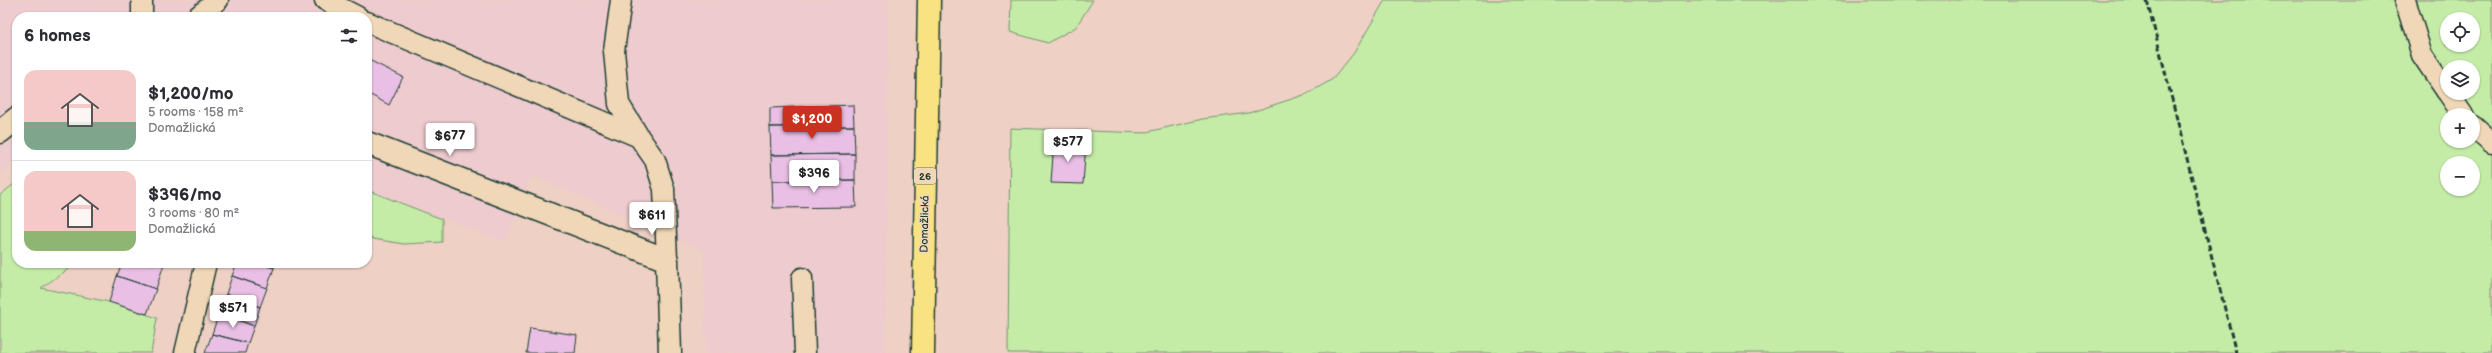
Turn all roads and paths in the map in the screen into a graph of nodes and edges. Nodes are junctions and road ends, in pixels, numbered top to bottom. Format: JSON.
{"nodes":[{"id":1,"x":142,"y":0,"type":"edge"},
{"id":2,"x":218,"y":0,"type":"edge"},
{"id":3,"x":325,"y":0,"type":"edge"},
{"id":4,"x":621,"y":0,"type":"edge"},
{"id":5,"x":929,"y":0,"type":"edge"},
{"id":6,"x":2405,"y":0,"type":"edge"},
{"id":7,"x":142,"y":12,"type":"edge"},
{"id":8,"x":203,"y":12,"type":"edge"},
{"id":9,"x":348,"y":12,"type":"edge"},
{"id":10,"x":372,"y":24,"type":"edge"},
{"id":11,"x":2440,"y":82,"type":"edge"},
{"id":12,"x":12,"y":122,"type":"edge"},
{"id":13,"x":0,"y":132,"type":"edge"},
{"id":14,"x":2480,"y":132,"type":"edge"},
{"id":15,"x":640,"y":137,"type":"junction"},
{"id":16,"x":2492,"y":143,"type":"edge"},
{"id":17,"x":372,"y":145,"type":"edge"},
{"id":18,"x":666,"y":260,"type":"junction"},
{"id":19,"x":205,"y":268,"type":"edge"},
{"id":20,"x":802,"y":278,"type":"dead end"},
{"id":21,"x":185,"y":353,"type":"edge"},
{"id":22,"x":670,"y":353,"type":"edge"},
{"id":23,"x":805,"y":353,"type":"edge"},
{"id":24,"x":922,"y":353,"type":"edge"}],
"edges":[{"from":1,"to":7,"type":"lane"},
{"from":2,"to":8,"type":"lane"},
{"from":3,"to":9,"type":"lane"},
{"from":4,"to":15,"type":"lane"},
{"from":5,"to":24,"type":"main road","name":"Domažlická","number":"26"},
{"from":6,"to":11,"type":"lane"},
{"from":10,"to":15,"type":"lane"},
{"from":12,"to":13,"type":"street"},
{"from":14,"to":16,"type":"lane"},
{"from":15,"to":18,"type":"lane"},
{"from":17,"to":18,"type":"street"},
{"from":18,"to":22,"type":"street"},
{"from":19,"to":21,"type":"lane"},
{"from":20,"to":23,"type":"lane"}]}
